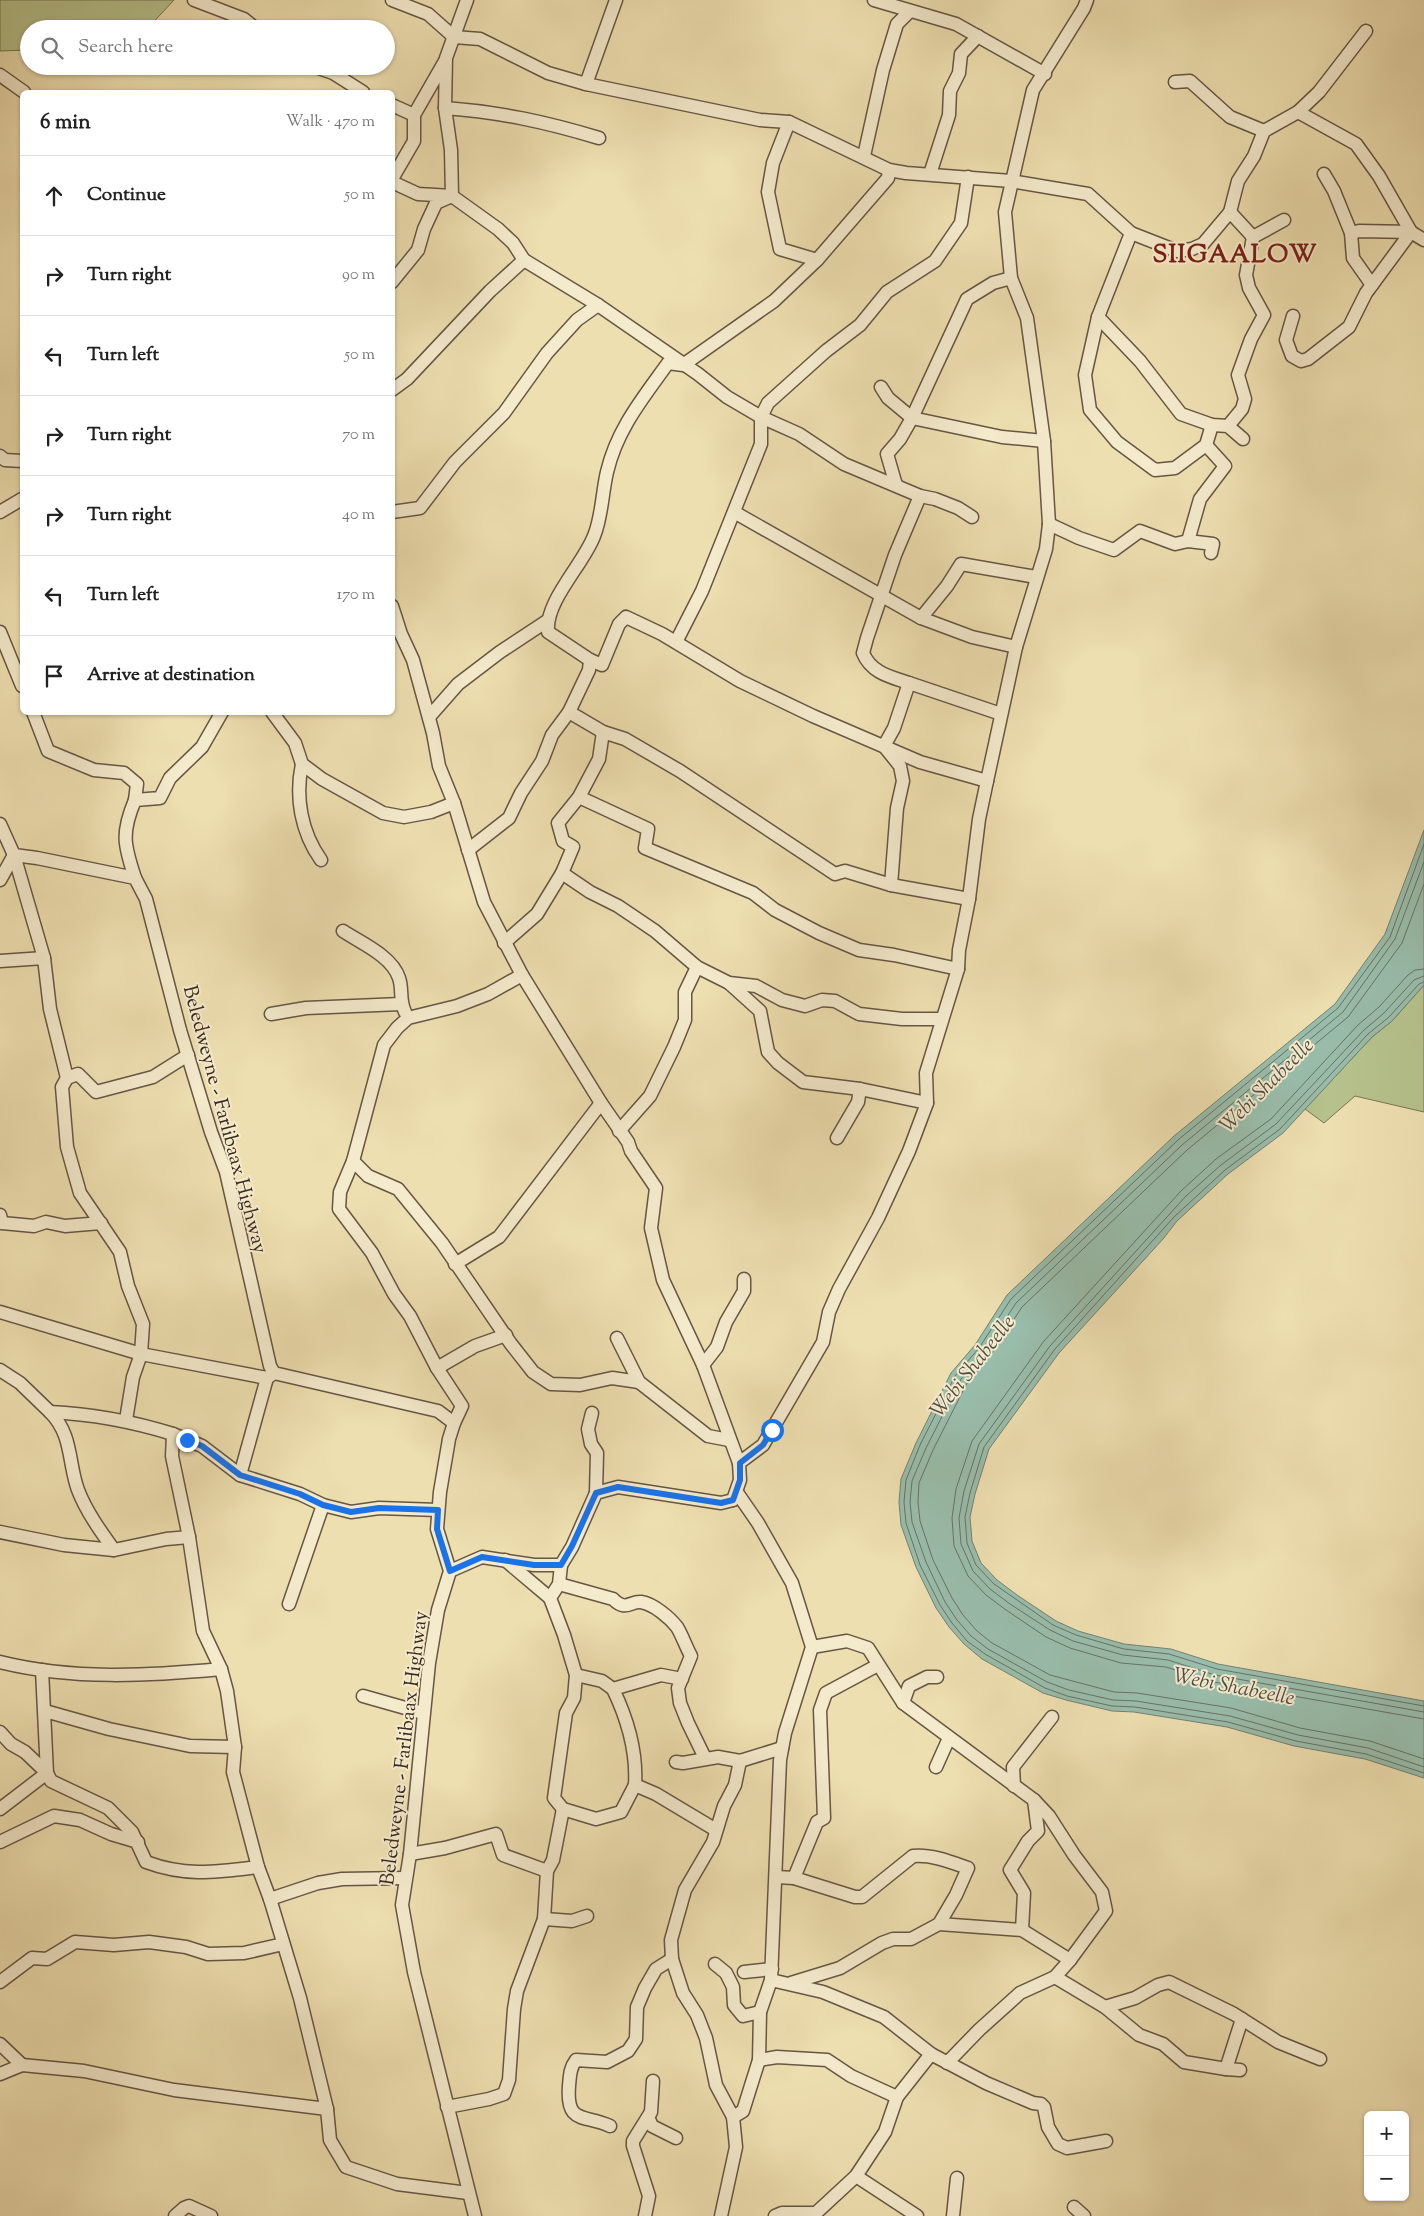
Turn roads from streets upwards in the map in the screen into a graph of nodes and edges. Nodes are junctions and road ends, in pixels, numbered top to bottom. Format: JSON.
{"nodes":[{"id":1,"x":194,"y":0,"type":"edge"},
{"id":2,"x":392,"y":0,"type":"edge"},
{"id":3,"x":466,"y":0,"type":"edge"},
{"id":4,"x":616,"y":0,"type":"edge"},
{"id":5,"x":874,"y":0,"type":"edge"},
{"id":6,"x":1087,"y":0,"type":"edge"},
{"id":7,"x":910,"y":11,"type":"junction"},
{"id":8,"x":245,"y":20,"type":"edge"},
{"id":9,"x":1366,"y":31,"type":"dead end"},
{"id":10,"x":978,"y":36,"type":"junction"},
{"id":11,"x":454,"y":37,"type":"junction"},
{"id":12,"x":446,"y":58,"type":"junction"},
{"id":13,"x":1045,"y":74,"type":"junction"},
{"id":14,"x":336,"y":75,"type":"edge"},
{"id":15,"x":0,"y":76,"type":"edge"},
{"id":16,"x":1175,"y":82,"type":"dead end"},
{"id":17,"x":586,"y":84,"type":"junction"},
{"id":18,"x":21,"y":90,"type":"edge"},
{"id":19,"x":361,"y":90,"type":"edge"},
{"id":20,"x":395,"y":106,"type":"edge"},
{"id":21,"x":445,"y":108,"type":"junction"},
{"id":22,"x":1298,"y":112,"type":"junction"},
{"id":23,"x":414,"y":115,"type":"junction"},
{"id":24,"x":789,"y":122,"type":"junction"},
{"id":25,"x":1264,"y":131,"type":"junction"},
{"id":26,"x":599,"y":138,"type":"dead end"},
{"id":27,"x":864,"y":156,"type":"junction"},
{"id":28,"x":888,"y":170,"type":"junction"},
{"id":29,"x":930,"y":174,"type":"junction"},
{"id":30,"x":1324,"y":174,"type":"dead end"},
{"id":31,"x":395,"y":175,"type":"edge"},
{"id":32,"x":968,"y":177,"type":"junction"},
{"id":33,"x":395,"y":182,"type":"edge"},
{"id":34,"x":1011,"y":182,"type":"junction"},
{"id":35,"x":452,"y":196,"type":"junction"},
{"id":36,"x":1230,"y":212,"type":"junction"},
{"id":37,"x":1284,"y":220,"type":"dead end"},
{"id":38,"x":1411,"y":232,"type":"junction"},
{"id":39,"x":1131,"y":233,"type":"junction"},
{"id":40,"x":1351,"y":233,"type":"junction"},
{"id":41,"x":1253,"y":237,"type":"junction"},
{"id":42,"x":1424,"y":240,"type":"edge"},
{"id":43,"x":524,"y":260,"type":"junction"},
{"id":44,"x":817,"y":260,"type":"junction"},
{"id":45,"x":395,"y":278,"type":"edge"},
{"id":46,"x":1011,"y":278,"type":"junction"},
{"id":47,"x":1372,"y":285,"type":"junction"},
{"id":48,"x":598,"y":305,"type":"junction"},
{"id":49,"x":1293,"y":316,"type":"dead end"},
{"id":50,"x":1098,"y":317,"type":"junction"},
{"id":51,"x":684,"y":365,"type":"junction"},
{"id":52,"x":881,"y":387,"type":"dead end"},
{"id":53,"x":395,"y":388,"type":"edge"},
{"id":54,"x":761,"y":417,"type":"junction"},
{"id":55,"x":912,"y":418,"type":"junction"},
{"id":56,"x":1212,"y":425,"type":"junction"},
{"id":57,"x":1228,"y":426,"type":"junction"},
{"id":58,"x":1243,"y":439,"type":"dead end"},
{"id":59,"x":1044,"y":441,"type":"junction"},
{"id":60,"x":1206,"y":445,"type":"junction"},
{"id":61,"x":0,"y":456,"type":"edge"},
{"id":62,"x":20,"y":461,"type":"edge"},
{"id":63,"x":896,"y":485,"type":"junction"},
{"id":64,"x":920,"y":496,"type":"junction"},
{"id":65,"x":20,"y":501,"type":"edge"},
{"id":66,"x":0,"y":512,"type":"edge"},
{"id":67,"x":395,"y":512,"type":"edge"},
{"id":68,"x":734,"y":512,"type":"junction"},
{"id":69,"x":972,"y":517,"type":"dead end"},
{"id":70,"x":1049,"y":524,"type":"junction"},
{"id":71,"x":1188,"y":541,"type":"junction"},
{"id":72,"x":1211,"y":553,"type":"dead end"},
{"id":73,"x":1036,"y":576,"type":"junction"},
{"id":74,"x":882,"y":594,"type":"junction"},
{"id":75,"x":395,"y":615,"type":"edge"},
{"id":76,"x":921,"y":618,"type":"junction"},
{"id":77,"x":547,"y":621,"type":"junction"},
{"id":78,"x":0,"y":632,"type":"edge"},
{"id":79,"x":676,"y":642,"type":"junction"},
{"id":80,"x":1016,"y":647,"type":"junction"},
{"id":81,"x":590,"y":660,"type":"junction"},
{"id":82,"x":20,"y":681,"type":"edge"},
{"id":83,"x":909,"y":683,"type":"junction"},
{"id":84,"x":569,"y":712,"type":"junction"},
{"id":85,"x":1001,"y":714,"type":"junction"},
{"id":86,"x":34,"y":715,"type":"edge"},
{"id":87,"x":220,"y":715,"type":"edge"},
{"id":88,"x":274,"y":715,"type":"edge"},
{"id":89,"x":429,"y":717,"type":"junction"},
{"id":90,"x":603,"y":732,"type":"junction"},
{"id":91,"x":884,"y":746,"type":"junction"},
{"id":92,"x":302,"y":764,"type":"junction"},
{"id":93,"x":986,"y":781,"type":"junction"},
{"id":94,"x":579,"y":797,"type":"junction"},
{"id":95,"x":135,"y":800,"type":"junction"},
{"id":96,"x":454,"y":804,"type":"junction"},
{"id":97,"x":0,"y":824,"type":"edge"},
{"id":98,"x":468,"y":850,"type":"junction"},
{"id":99,"x":14,"y":856,"type":"junction"},
{"id":100,"x":321,"y":860,"type":"dead end"},
{"id":101,"x":562,"y":872,"type":"junction"},
{"id":102,"x":135,"y":878,"type":"junction"},
{"id":103,"x":0,"y":880,"type":"edge"},
{"id":104,"x":891,"y":885,"type":"junction"},
{"id":105,"x":969,"y":899,"type":"junction"},
{"id":106,"x":343,"y":930,"type":"dead end"},
{"id":107,"x":504,"y":943,"type":"junction"},
{"id":108,"x":44,"y":958,"type":"junction"},
{"id":109,"x":0,"y":961,"type":"edge"},
{"id":110,"x":696,"y":967,"type":"junction"},
{"id":111,"x":958,"y":969,"type":"junction"},
{"id":112,"x":522,"y":975,"type":"junction"},
{"id":113,"x":729,"y":983,"type":"junction"},
{"id":114,"x":401,"y":1004,"type":"junction"},
{"id":115,"x":271,"y":1014,"type":"dead end"},
{"id":116,"x":408,"y":1018,"type":"junction"},
{"id":117,"x":941,"y":1019,"type":"junction"},
{"id":118,"x":188,"y":1055,"type":"junction"},
{"id":119,"x":67,"y":1078,"type":"junction"},
{"id":120,"x":860,"y":1089,"type":"junction"},
{"id":121,"x":601,"y":1103,"type":"junction"},
{"id":122,"x":928,"y":1103,"type":"junction"},
{"id":123,"x":619,"y":1131,"type":"junction"},
{"id":124,"x":837,"y":1138,"type":"dead end"},
{"id":125,"x":353,"y":1161,"type":"junction"},
{"id":126,"x":0,"y":1215,"type":"edge"},
{"id":127,"x":101,"y":1224,"type":"junction"},
{"id":128,"x":455,"y":1264,"type":"junction"},
{"id":129,"x":744,"y":1279,"type":"dead end"},
{"id":130,"x":0,"y":1312,"type":"edge"},
{"id":131,"x":506,"y":1335,"type":"junction"},
{"id":132,"x":617,"y":1338,"type":"dead end"},
{"id":133,"x":141,"y":1354,"type":"junction"},
{"id":134,"x":703,"y":1365,"type":"junction"},
{"id":135,"x":437,"y":1368,"type":"junction"},
{"id":136,"x":0,"y":1370,"type":"edge"},
{"id":137,"x":270,"y":1376,"type":"junction"},
{"id":138,"x":638,"y":1382,"type":"junction"},
{"id":139,"x":50,"y":1412,"type":"junction"},
{"id":140,"x":592,"y":1413,"type":"dead end"},
{"id":141,"x":126,"y":1420,"type":"junction"},
{"id":142,"x":454,"y":1423,"type":"junction"},
{"id":143,"x":173,"y":1434,"type":"junction"},
{"id":144,"x":729,"y":1440,"type":"junction"},
{"id":145,"x":740,"y":1463,"type":"junction"},
{"id":146,"x":240,"y":1475,"type":"junction"},
{"id":147,"x":596,"y":1493,"type":"junction"},
{"id":148,"x":733,"y":1500,"type":"junction"},
{"id":149,"x":323,"y":1505,"type":"junction"},
{"id":150,"x":438,"y":1510,"type":"junction"},
{"id":151,"x":0,"y":1532,"type":"edge"},
{"id":152,"x":189,"y":1537,"type":"junction"},
{"id":153,"x":114,"y":1550,"type":"junction"},
{"id":154,"x":505,"y":1560,"type":"junction"},
{"id":155,"x":561,"y":1565,"type":"junction"},
{"id":156,"x":450,"y":1571,"type":"junction"},
{"id":157,"x":559,"y":1584,"type":"junction"},
{"id":158,"x":550,"y":1598,"type":"junction"},
{"id":159,"x":289,"y":1604,"type":"dead end"},
{"id":160,"x":812,"y":1647,"type":"junction"},
{"id":161,"x":0,"y":1662,"type":"edge"},
{"id":162,"x":878,"y":1665,"type":"junction"},
{"id":163,"x":221,"y":1669,"type":"junction"},
{"id":164,"x":42,"y":1670,"type":"junction"},
{"id":165,"x":576,"y":1675,"type":"junction"},
{"id":166,"x":937,"y":1677,"type":"dead end"},
{"id":167,"x":682,"y":1679,"type":"junction"},
{"id":168,"x":613,"y":1689,"type":"junction"},
{"id":169,"x":363,"y":1696,"type":"dead end"},
{"id":170,"x":903,"y":1703,"type":"junction"},
{"id":171,"x":45,"y":1711,"type":"junction"},
{"id":172,"x":423,"y":1713,"type":"junction"},
{"id":173,"x":1052,"y":1717,"type":"dead end"},
{"id":174,"x":0,"y":1732,"type":"edge"},
{"id":175,"x":949,"y":1738,"type":"junction"},
{"id":176,"x":234,"y":1747,"type":"junction"},
{"id":177,"x":782,"y":1748,"type":"junction"},
{"id":178,"x":705,"y":1758,"type":"junction"},
{"id":179,"x":676,"y":1762,"type":"dead end"},
{"id":180,"x":740,"y":1762,"type":"junction"},
{"id":181,"x":936,"y":1767,"type":"dead end"},
{"id":182,"x":47,"y":1773,"type":"junction"},
{"id":183,"x":635,"y":1785,"type":"junction"},
{"id":184,"x":1014,"y":1786,"type":"junction"},
{"id":185,"x":1034,"y":1800,"type":"junction"},
{"id":186,"x":0,"y":1809,"type":"edge"},
{"id":187,"x":563,"y":1809,"type":"junction"},
{"id":188,"x":716,"y":1830,"type":"junction"},
{"id":189,"x":0,"y":1842,"type":"edge"},
{"id":190,"x":138,"y":1842,"type":"junction"},
{"id":191,"x":410,"y":1854,"type":"junction"},
{"id":192,"x":258,"y":1867,"type":"junction"},
{"id":193,"x":546,"y":1871,"type":"junction"},
{"id":194,"x":776,"y":1877,"type":"junction"},
{"id":195,"x":405,"y":1878,"type":"junction"},
{"id":196,"x":794,"y":1878,"type":"junction"},
{"id":197,"x":270,"y":1899,"type":"junction"},
{"id":198,"x":587,"y":1916,"type":"dead end"},
{"id":199,"x":544,"y":1919,"type":"junction"},
{"id":200,"x":939,"y":1924,"type":"junction"},
{"id":201,"x":1022,"y":1930,"type":"junction"},
{"id":202,"x":283,"y":1944,"type":"junction"},
{"id":203,"x":672,"y":1958,"type":"junction"},
{"id":204,"x":1070,"y":1960,"type":"junction"},
{"id":205,"x":715,"y":1964,"type":"dead end"},
{"id":206,"x":744,"y":1972,"type":"dead end"},
{"id":207,"x":772,"y":1974,"type":"junction"},
{"id":208,"x":1055,"y":1977,"type":"junction"},
{"id":209,"x":0,"y":1982,"type":"edge"},
{"id":210,"x":791,"y":1983,"type":"junction"},
{"id":211,"x":1105,"y":2007,"type":"junction"},
{"id":212,"x":760,"y":2012,"type":"junction"},
{"id":213,"x":1242,"y":2019,"type":"junction"},
{"id":214,"x":0,"y":2044,"type":"edge"},
{"id":215,"x":931,"y":2054,"type":"junction"},
{"id":216,"x":1320,"y":2059,"type":"dead end"},
{"id":217,"x":759,"y":2060,"type":"junction"},
{"id":218,"x":947,"y":2063,"type":"junction"},
{"id":219,"x":22,"y":2065,"type":"junction"},
{"id":220,"x":1226,"y":2069,"type":"junction"},
{"id":221,"x":1240,"y":2070,"type":"dead end"},
{"id":222,"x":0,"y":2074,"type":"edge"},
{"id":223,"x":653,"y":2081,"type":"dead end"},
{"id":224,"x":897,"y":2097,"type":"junction"},
{"id":225,"x":447,"y":2107,"type":"junction"},
{"id":226,"x":327,"y":2109,"type":"junction"},
{"id":227,"x":733,"y":2117,"type":"junction"},
{"id":228,"x":649,"y":2118,"type":"junction"},
{"id":229,"x":610,"y":2126,"type":"dead end"},
{"id":230,"x":676,"y":2138,"type":"dead end"},
{"id":231,"x":1106,"y":2141,"type":"dead end"},
{"id":232,"x":633,"y":2161,"type":"dead end"},
{"id":233,"x":642,"y":2176,"type":"junction"},
{"id":234,"x":856,"y":2176,"type":"junction"},
{"id":235,"x":957,"y":2178,"type":"dead end"},
{"id":236,"x":468,"y":2193,"type":"junction"},
{"id":237,"x":1074,"y":2207,"type":"dead end"},
{"id":238,"x":175,"y":2216,"type":"edge"},
{"id":239,"x":211,"y":2216,"type":"edge"},
{"id":240,"x":475,"y":2216,"type":"edge"},
{"id":241,"x":645,"y":2216,"type":"edge"},
{"id":242,"x":721,"y":2216,"type":"edge"},
{"id":243,"x":774,"y":2216,"type":"edge"},
{"id":244,"x":917,"y":2216,"type":"edge"},
{"id":245,"x":953,"y":2216,"type":"edge"},
{"id":246,"x":1084,"y":2216,"type":"edge"}],
"edges":[{"from":1,"to":8,"type":"street"},
{"from":2,"to":11,"type":"street"},
{"from":3,"to":11,"type":"street"},
{"from":4,"to":17,"type":"street"},
{"from":5,"to":7,"type":"street"},
{"from":6,"to":13,"type":"street"},
{"from":7,"to":10,"type":"street"},
{"from":7,"to":27,"type":"street"},
{"from":9,"to":22,"type":"street"},
{"from":10,"to":13,"type":"street"},
{"from":10,"to":29,"type":"street"},
{"from":11,"to":12,"type":"street"},
{"from":11,"to":17,"type":"street"},
{"from":12,"to":21,"type":"street"},
{"from":12,"to":23,"type":"street"},
{"from":13,"to":34,"type":"street"},
{"from":14,"to":19,"type":"street"},
{"from":15,"to":18,"type":"street"},
{"from":16,"to":25,"type":"street"},
{"from":17,"to":24,"type":"street"},
{"from":20,"to":23,"type":"street"},
{"from":21,"to":26,"type":"street"},
{"from":21,"to":35,"type":"street"},
{"from":22,"to":25,"type":"street"},
{"from":22,"to":38,"type":"street"},
{"from":23,"to":31,"type":"street"},
{"from":24,"to":27,"type":"street"},
{"from":24,"to":44,"type":"street"},
{"from":25,"to":36,"type":"street"},
{"from":27,"to":28,"type":"street"},
{"from":28,"to":29,"type":"street"},
{"from":28,"to":44,"type":"street"},
{"from":29,"to":32,"type":"street"},
{"from":30,"to":40,"type":"street"},
{"from":32,"to":34,"type":"street"},
{"from":32,"to":54,"type":"street"},
{"from":33,"to":35,"type":"street"},
{"from":34,"to":39,"type":"street"},
{"from":34,"to":46,"type":"street"},
{"from":35,"to":43,"type":"street"},
{"from":35,"to":45,"type":"street"},
{"from":36,"to":39,"type":"street"},
{"from":36,"to":41,"type":"street"},
{"from":37,"to":41,"type":"street"},
{"from":38,"to":40,"type":"street"},
{"from":38,"to":42,"type":"street"},
{"from":38,"to":47,"type":"street"},
{"from":39,"to":50,"type":"street"},
{"from":40,"to":47,"type":"street"},
{"from":41,"to":57,"type":"street"},
{"from":43,"to":48,"type":"street"},
{"from":43,"to":53,"type":"street"},
{"from":44,"to":51,"type":"street"},
{"from":46,"to":55,"type":"street"},
{"from":46,"to":59,"type":"street"},
{"from":47,"to":49,"type":"street"},
{"from":48,"to":51,"type":"street"},
{"from":48,"to":67,"type":"street"},
{"from":50,"to":56,"type":"street"},
{"from":50,"to":60,"type":"street"},
{"from":51,"to":54,"type":"street"},
{"from":51,"to":77,"type":"street"},
{"from":52,"to":55,"type":"street"},
{"from":54,"to":63,"type":"street"},
{"from":54,"to":68,"type":"street"},
{"from":55,"to":59,"type":"street"},
{"from":55,"to":63,"type":"street"},
{"from":56,"to":57,"type":"street"},
{"from":56,"to":60,"type":"street"},
{"from":57,"to":58,"type":"street"},
{"from":59,"to":70,"type":"street"},
{"from":60,"to":71,"type":"street"},
{"from":61,"to":62,"type":"street"},
{"from":63,"to":64,"type":"street"},
{"from":64,"to":69,"type":"street"},
{"from":64,"to":74,"type":"street"},
{"from":65,"to":66,"type":"street"},
{"from":68,"to":74,"type":"street"},
{"from":68,"to":79,"type":"street"},
{"from":70,"to":71,"type":"street"},
{"from":70,"to":73,"type":"street"},
{"from":71,"to":72,"type":"street"},
{"from":73,"to":76,"type":"street"},
{"from":73,"to":80,"type":"street"},
{"from":74,"to":76,"type":"street"},
{"from":74,"to":83,"type":"street"},
{"from":75,"to":89,"type":"street"},
{"from":76,"to":80,"type":"street"},
{"from":77,"to":81,"type":"street"},
{"from":77,"to":89,"type":"street"},
{"from":78,"to":82,"type":"street"},
{"from":79,"to":81,"type":"street"},
{"from":79,"to":91,"type":"street"},
{"from":80,"to":85,"type":"street"},
{"from":81,"to":84,"type":"street"},
{"from":83,"to":85,"type":"street"},
{"from":83,"to":91,"type":"street"},
{"from":84,"to":90,"type":"street"},
{"from":84,"to":98,"type":"street"},
{"from":85,"to":93,"type":"street"},
{"from":86,"to":95,"type":"street"},
{"from":87,"to":95,"type":"street"},
{"from":88,"to":92,"type":"street"},
{"from":89,"to":96,"type":"street"},
{"from":90,"to":94,"type":"street"},
{"from":90,"to":104,"type":"street"},
{"from":91,"to":93,"type":"street"},
{"from":91,"to":104,"type":"street"},
{"from":92,"to":96,"type":"street"},
{"from":92,"to":100,"type":"street"},
{"from":93,"to":105,"type":"street"},
{"from":94,"to":101,"type":"street"},
{"from":94,"to":111,"type":"street"},
{"from":95,"to":102,"type":"street","name":"Beledweyne - Farlibaax Highway"},
{"from":96,"to":98,"type":"street"},
{"from":97,"to":99,"type":"street"},
{"from":98,"to":107,"type":"street"},
{"from":99,"to":102,"type":"street"},
{"from":99,"to":103,"type":"street"},
{"from":99,"to":108,"type":"street"},
{"from":101,"to":107,"type":"street"},
{"from":101,"to":110,"type":"street"},
{"from":102,"to":118,"type":"street","name":"Beledweyne - Farlibaax Highway"},
{"from":104,"to":105,"type":"street"},
{"from":105,"to":111,"type":"street"},
{"from":106,"to":114,"type":"street"},
{"from":107,"to":112,"type":"street"},
{"from":108,"to":109,"type":"street"},
{"from":108,"to":119,"type":"street"},
{"from":110,"to":113,"type":"street"},
{"from":110,"to":123,"type":"street"},
{"from":111,"to":117,"type":"street"},
{"from":112,"to":116,"type":"street"},
{"from":112,"to":121,"type":"street"},
{"from":113,"to":117,"type":"street"},
{"from":113,"to":120,"type":"street"},
{"from":114,"to":115,"type":"street"},
{"from":114,"to":116,"type":"street"},
{"from":116,"to":125,"type":"street"},
{"from":117,"to":122,"type":"street"},
{"from":118,"to":119,"type":"street"},
{"from":118,"to":137,"type":"street","name":"Beledweyne - Farlibaax Highway"},
{"from":119,"to":127,"type":"street"},
{"from":120,"to":122,"type":"street"},
{"from":120,"to":124,"type":"street"},
{"from":121,"to":123,"type":"street"},
{"from":121,"to":128,"type":"street"},
{"from":122,"to":145,"type":"street"},
{"from":123,"to":134,"type":"street"},
{"from":125,"to":128,"type":"street"},
{"from":125,"to":135,"type":"street"},
{"from":126,"to":127,"type":"street"},
{"from":127,"to":133,"type":"street"},
{"from":128,"to":131,"type":"street"},
{"from":129,"to":134,"type":"street"},
{"from":130,"to":133,"type":"street"},
{"from":131,"to":135,"type":"street"},
{"from":131,"to":138,"type":"street"},
{"from":132,"to":138,"type":"street"},
{"from":133,"to":137,"type":"street"},
{"from":133,"to":141,"type":"street"},
{"from":134,"to":144,"type":"street"},
{"from":135,"to":142,"type":"street"},
{"from":136,"to":139,"type":"street"},
{"from":137,"to":142,"type":"street"},
{"from":137,"to":146,"type":"street"},
{"from":138,"to":144,"type":"street"},
{"from":139,"to":141,"type":"street"},
{"from":139,"to":153,"type":"street"},
{"from":140,"to":147,"type":"street"},
{"from":141,"to":143,"type":"street"},
{"from":142,"to":150,"type":"street"},
{"from":143,"to":146,"type":"street"},
{"from":143,"to":152,"type":"street"},
{"from":144,"to":145,"type":"street"},
{"from":145,"to":148,"type":"street"},
{"from":146,"to":149,"type":"street"},
{"from":147,"to":148,"type":"street"},
{"from":147,"to":155,"type":"street"},
{"from":148,"to":160,"type":"street"},
{"from":149,"to":150,"type":"street"},
{"from":149,"to":159,"type":"street"},
{"from":150,"to":156,"type":"street"},
{"from":151,"to":153,"type":"street"},
{"from":152,"to":153,"type":"street"},
{"from":152,"to":163,"type":"street"},
{"from":154,"to":155,"type":"street"},
{"from":154,"to":156,"type":"street"},
{"from":154,"to":158,"type":"street"},
{"from":155,"to":157,"type":"street"},
{"from":156,"to":172,"type":"street","name":"Beledweyne - Farlibaax Highway"},
{"from":157,"to":158,"type":"street"},
{"from":157,"to":167,"type":"street"},
{"from":158,"to":165,"type":"street"},
{"from":160,"to":162,"type":"street"},
{"from":160,"to":177,"type":"street"},
{"from":161,"to":164,"type":"street"},
{"from":162,"to":170,"type":"street"},
{"from":162,"to":196,"type":"street"},
{"from":163,"to":164,"type":"street"},
{"from":163,"to":176,"type":"street"},
{"from":164,"to":171,"type":"street"},
{"from":165,"to":168,"type":"street"},
{"from":165,"to":187,"type":"street"},
{"from":166,"to":170,"type":"street"},
{"from":167,"to":168,"type":"street"},
{"from":167,"to":178,"type":"street"},
{"from":168,"to":183,"type":"street"},
{"from":169,"to":172,"type":"street"},
{"from":170,"to":175,"type":"street"},
{"from":171,"to":176,"type":"street"},
{"from":171,"to":182,"type":"street"},
{"from":172,"to":191,"type":"street","name":"Beledweyne - Farlibaax Highway"},
{"from":173,"to":184,"type":"street"},
{"from":174,"to":182,"type":"street"},
{"from":175,"to":181,"type":"street"},
{"from":175,"to":184,"type":"street"},
{"from":176,"to":192,"type":"street"},
{"from":177,"to":180,"type":"street"},
{"from":177,"to":194,"type":"street"},
{"from":178,"to":179,"type":"street"},
{"from":178,"to":180,"type":"street"},
{"from":180,"to":188,"type":"street"},
{"from":182,"to":186,"type":"street"},
{"from":182,"to":190,"type":"street"},
{"from":183,"to":187,"type":"street"},
{"from":183,"to":188,"type":"street"},
{"from":184,"to":185,"type":"street"},
{"from":185,"to":201,"type":"street"},
{"from":185,"to":204,"type":"street"},
{"from":187,"to":193,"type":"street"},
{"from":188,"to":203,"type":"street"},
{"from":189,"to":190,"type":"street"},
{"from":190,"to":192,"type":"street"},
{"from":191,"to":193,"type":"street"},
{"from":191,"to":195,"type":"street","name":"Beledweyne - Farlibaax Highway"},
{"from":192,"to":197,"type":"street"},
{"from":193,"to":199,"type":"street"},
{"from":194,"to":196,"type":"street"},
{"from":194,"to":207,"type":"street"},
{"from":195,"to":197,"type":"street"},
{"from":195,"to":225,"type":"street","name":"Beledweyne - Farlibaax Highway"},
{"from":196,"to":200,"type":"street"},
{"from":197,"to":202,"type":"street"},
{"from":198,"to":199,"type":"street"},
{"from":199,"to":225,"type":"street"},
{"from":200,"to":201,"type":"street"},
{"from":200,"to":210,"type":"street"},
{"from":201,"to":204,"type":"street"},
{"from":202,"to":209,"type":"street"},
{"from":202,"to":226,"type":"street"},
{"from":203,"to":227,"type":"street"},
{"from":203,"to":229,"type":"street"},
{"from":204,"to":208,"type":"street"},
{"from":205,"to":212,"type":"street"},
{"from":206,"to":207,"type":"street"},
{"from":207,"to":210,"type":"street"},
{"from":207,"to":212,"type":"street"},
{"from":208,"to":211,"type":"street"},
{"from":208,"to":218,"type":"street"},
{"from":210,"to":215,"type":"street"},
{"from":211,"to":213,"type":"street"},
{"from":211,"to":220,"type":"street"},
{"from":212,"to":217,"type":"street"},
{"from":213,"to":216,"type":"street"},
{"from":213,"to":220,"type":"street"},
{"from":214,"to":219,"type":"street"},
{"from":215,"to":218,"type":"street"},
{"from":215,"to":224,"type":"street"},
{"from":217,"to":224,"type":"street"},
{"from":217,"to":227,"type":"street"},
{"from":218,"to":231,"type":"street"},
{"from":219,"to":222,"type":"street"},
{"from":219,"to":226,"type":"street"},
{"from":220,"to":221,"type":"street"},
{"from":223,"to":228,"type":"street"},
{"from":224,"to":234,"type":"street"},
{"from":225,"to":236,"type":"street","name":"Beledweyne - Farlibaax Highway"},
{"from":226,"to":236,"type":"street"},
{"from":227,"to":242,"type":"street"},
{"from":228,"to":230,"type":"street"},
{"from":228,"to":233,"type":"street"},
{"from":232,"to":233,"type":"street"},
{"from":233,"to":241,"type":"street"},
{"from":234,"to":243,"type":"street"},
{"from":234,"to":244,"type":"street"},
{"from":235,"to":245,"type":"street"},
{"from":236,"to":240,"type":"street","name":"Beledweyne - Farlibaax Highway"},
{"from":237,"to":246,"type":"street"},
{"from":238,"to":239,"type":"street"}]}
